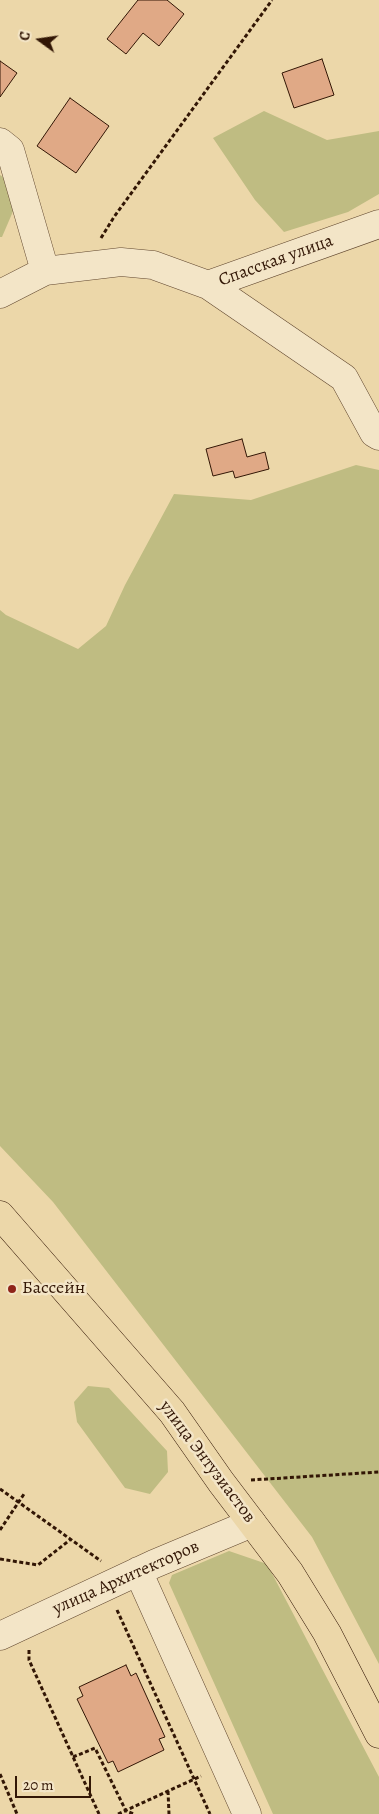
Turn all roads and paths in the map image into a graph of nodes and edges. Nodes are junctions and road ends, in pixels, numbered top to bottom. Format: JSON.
{"nodes":[{"id":1,"x":272,"y":0,"type":"edge"},
{"id":2,"x":0,"y":142,"type":"edge"},
{"id":3,"x":379,"y":224,"type":"edge"},
{"id":4,"x":86,"y":265,"type":"junction"},
{"id":5,"x":45,"y":271,"type":"junction"},
{"id":6,"x":208,"y":285,"type":"junction"},
{"id":7,"x":0,"y":294,"type":"edge"},
{"id":8,"x":379,"y":436,"type":"edge"},
{"id":9,"x":0,"y":1214,"type":"edge"},
{"id":10,"x":379,"y":1472,"type":"edge"},
{"id":11,"x":221,"y":1482,"type":"junction"},
{"id":12,"x":0,"y":1489,"type":"edge"},
{"id":13,"x":24,"y":1494,"type":"dead end"},
{"id":14,"x":19,"y":1502,"type":"junction"},
{"id":15,"x":252,"y":1523,"type":"junction"},
{"id":16,"x":0,"y":1530,"type":"edge"},
{"id":17,"x":70,"y":1539,"type":"junction"},
{"id":18,"x":0,"y":1559,"type":"edge"},
{"id":19,"x":138,"y":1571,"type":"junction"},
{"id":20,"x":111,"y":1583,"type":"junction"},
{"id":21,"x":0,"y":1636,"type":"edge"},
{"id":22,"x":33,"y":1643,"type":"dead end"},
{"id":23,"x":379,"y":1734,"type":"edge"},
{"id":24,"x":73,"y":1757,"type":"junction"},
{"id":25,"x":0,"y":1774,"type":"edge"},
{"id":26,"x":168,"y":1791,"type":"dead end"},
{"id":27,"x":17,"y":1814,"type":"edge"},
{"id":28,"x":99,"y":1814,"type":"edge"},
{"id":29,"x":134,"y":1814,"type":"edge"},
{"id":30,"x":169,"y":1814,"type":"edge"},
{"id":31,"x":210,"y":1814,"type":"edge"},
{"id":32,"x":247,"y":1814,"type":"edge"}],
"edges":[{"from":1,"to":4,"type":"path"},
{"from":2,"to":5,"type":"street"},
{"from":3,"to":6,"type":"street","name":"Спасская улица"},
{"from":4,"to":5,"type":"street","name":"Спасская улица"},
{"from":4,"to":6,"type":"street","name":"Спасская улица"},
{"from":5,"to":7,"type":"street","name":"Спасская улица"},
{"from":6,"to":8,"type":"street"},
{"from":9,"to":11,"type":"main road","name":"улица Энтузиастов"},
{"from":10,"to":11,"type":"path"},
{"from":11,"to":15,"type":"main road","name":"улица Энтузиастов"},
{"from":12,"to":14,"type":"path"},
{"from":13,"to":14,"type":"path"},
{"from":14,"to":16,"type":"path"},
{"from":14,"to":17,"type":"path"},
{"from":15,"to":19,"type":"street","name":"улица Архитекторов"},
{"from":15,"to":23,"type":"main road","name":"улица Энтузиастов"},
{"from":17,"to":18,"type":"path"},
{"from":17,"to":20,"type":"path"},
{"from":19,"to":20,"type":"street","name":"улица Архитекторов"},
{"from":19,"to":32,"type":"street"},
{"from":20,"to":21,"type":"street","name":"улица Архитекторов"},
{"from":20,"to":31,"type":"path"},
{"from":22,"to":24,"type":"path"},
{"from":24,"to":28,"type":"path"},
{"from":24,"to":29,"type":"path"},
{"from":25,"to":27,"type":"path"},
{"from":26,"to":30,"type":"path"}]}
